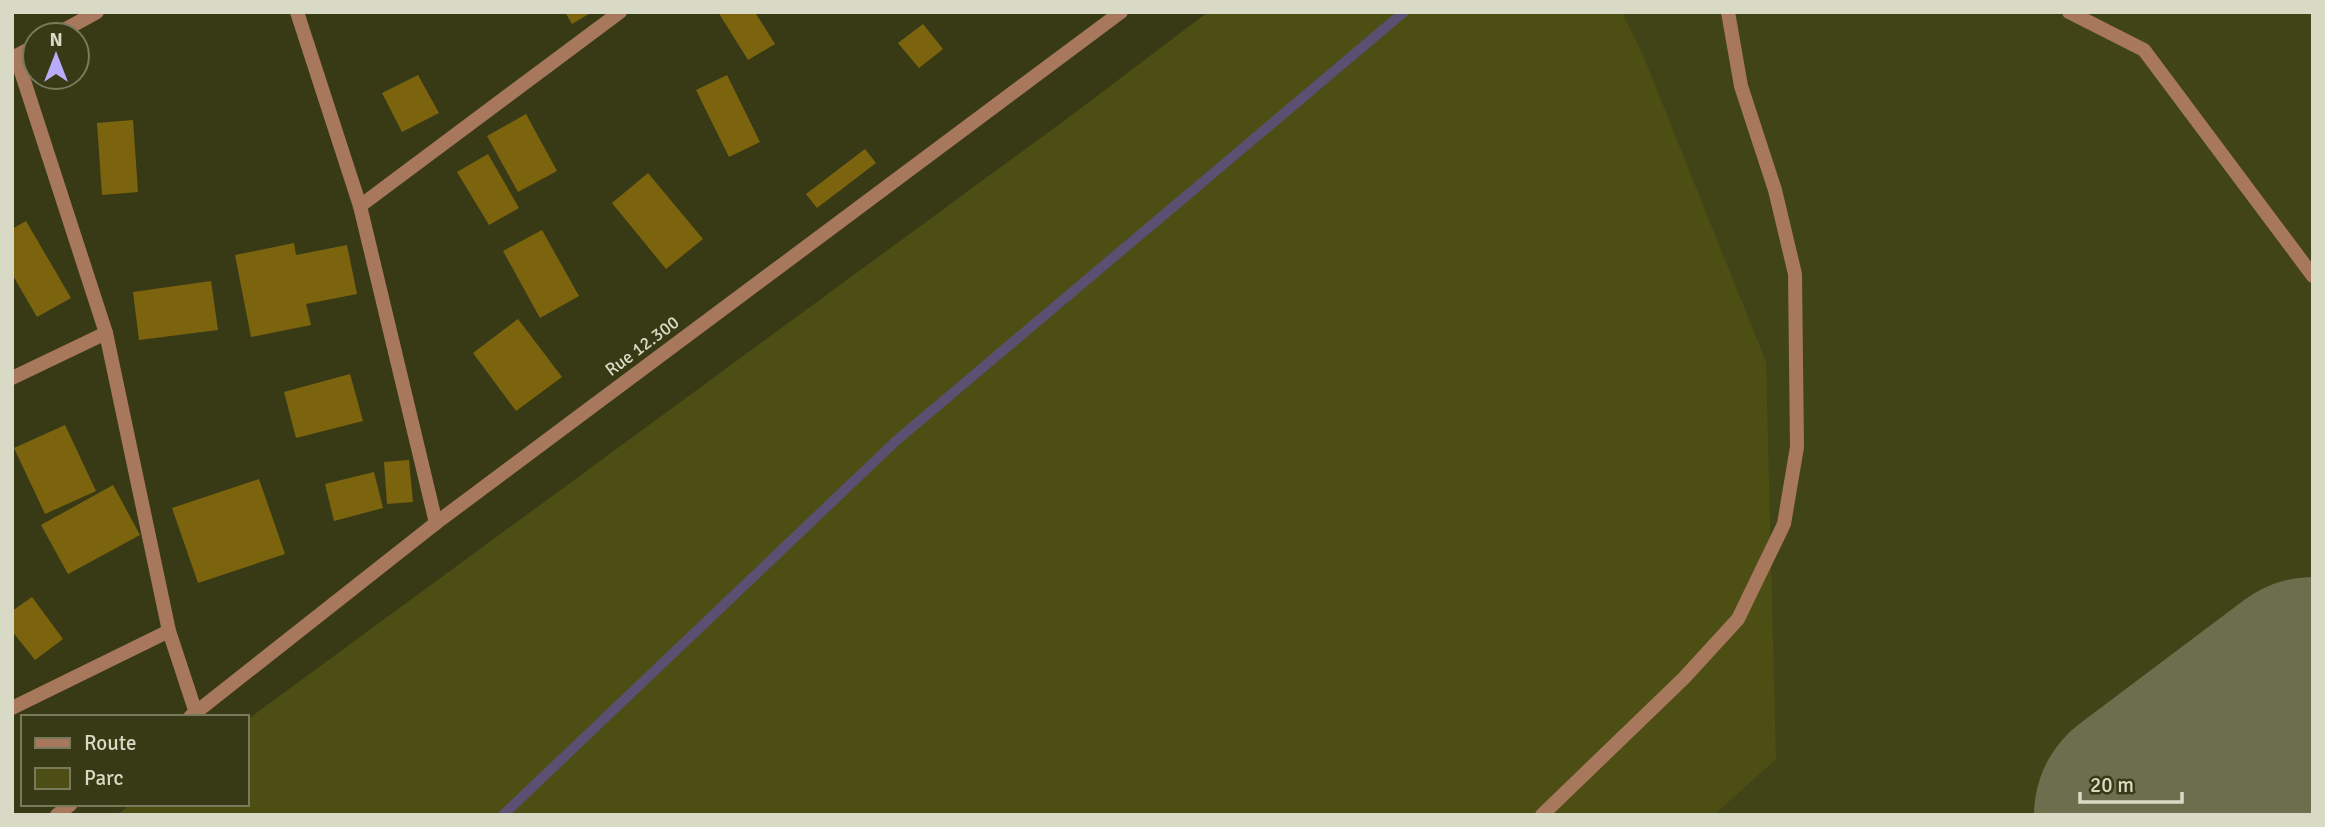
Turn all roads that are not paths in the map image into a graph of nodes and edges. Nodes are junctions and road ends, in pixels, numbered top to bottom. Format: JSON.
{"nodes":[{"id":1,"x":97,"y":12,"type":"edge"},
{"id":2,"x":297,"y":12,"type":"edge"},
{"id":3,"x":620,"y":12,"type":"edge"},
{"id":4,"x":1121,"y":12,"type":"edge"},
{"id":5,"x":1728,"y":12,"type":"edge"},
{"id":6,"x":2070,"y":12,"type":"edge"},
{"id":7,"x":81,"y":21,"type":"edge"},
{"id":8,"x":14,"y":57,"type":"edge"},
{"id":9,"x":360,"y":206,"type":"junction"},
{"id":10,"x":2313,"y":276,"type":"edge"},
{"id":11,"x":106,"y":333,"type":"junction"},
{"id":12,"x":12,"y":378,"type":"edge"},
{"id":13,"x":436,"y":523,"type":"junction"},
{"id":14,"x":169,"y":631,"type":"junction"},
{"id":15,"x":12,"y":708,"type":"edge"},
{"id":16,"x":193,"y":715,"type":"edge"},
{"id":17,"x":1542,"y":815,"type":"edge"}],
"edges":[{"from":1,"to":7,"type":"street"},
{"from":2,"to":9,"type":"street"},
{"from":3,"to":9,"type":"street"},
{"from":4,"to":13,"type":"street","name":"Rue 12.300"},
{"from":5,"to":17,"type":"street"},
{"from":6,"to":10,"type":"street"},
{"from":8,"to":11,"type":"street"},
{"from":9,"to":13,"type":"street"},
{"from":11,"to":12,"type":"street"},
{"from":11,"to":14,"type":"street"},
{"from":13,"to":16,"type":"street","name":"Rue 12.300"},
{"from":14,"to":15,"type":"street"},
{"from":14,"to":16,"type":"street"}]}
